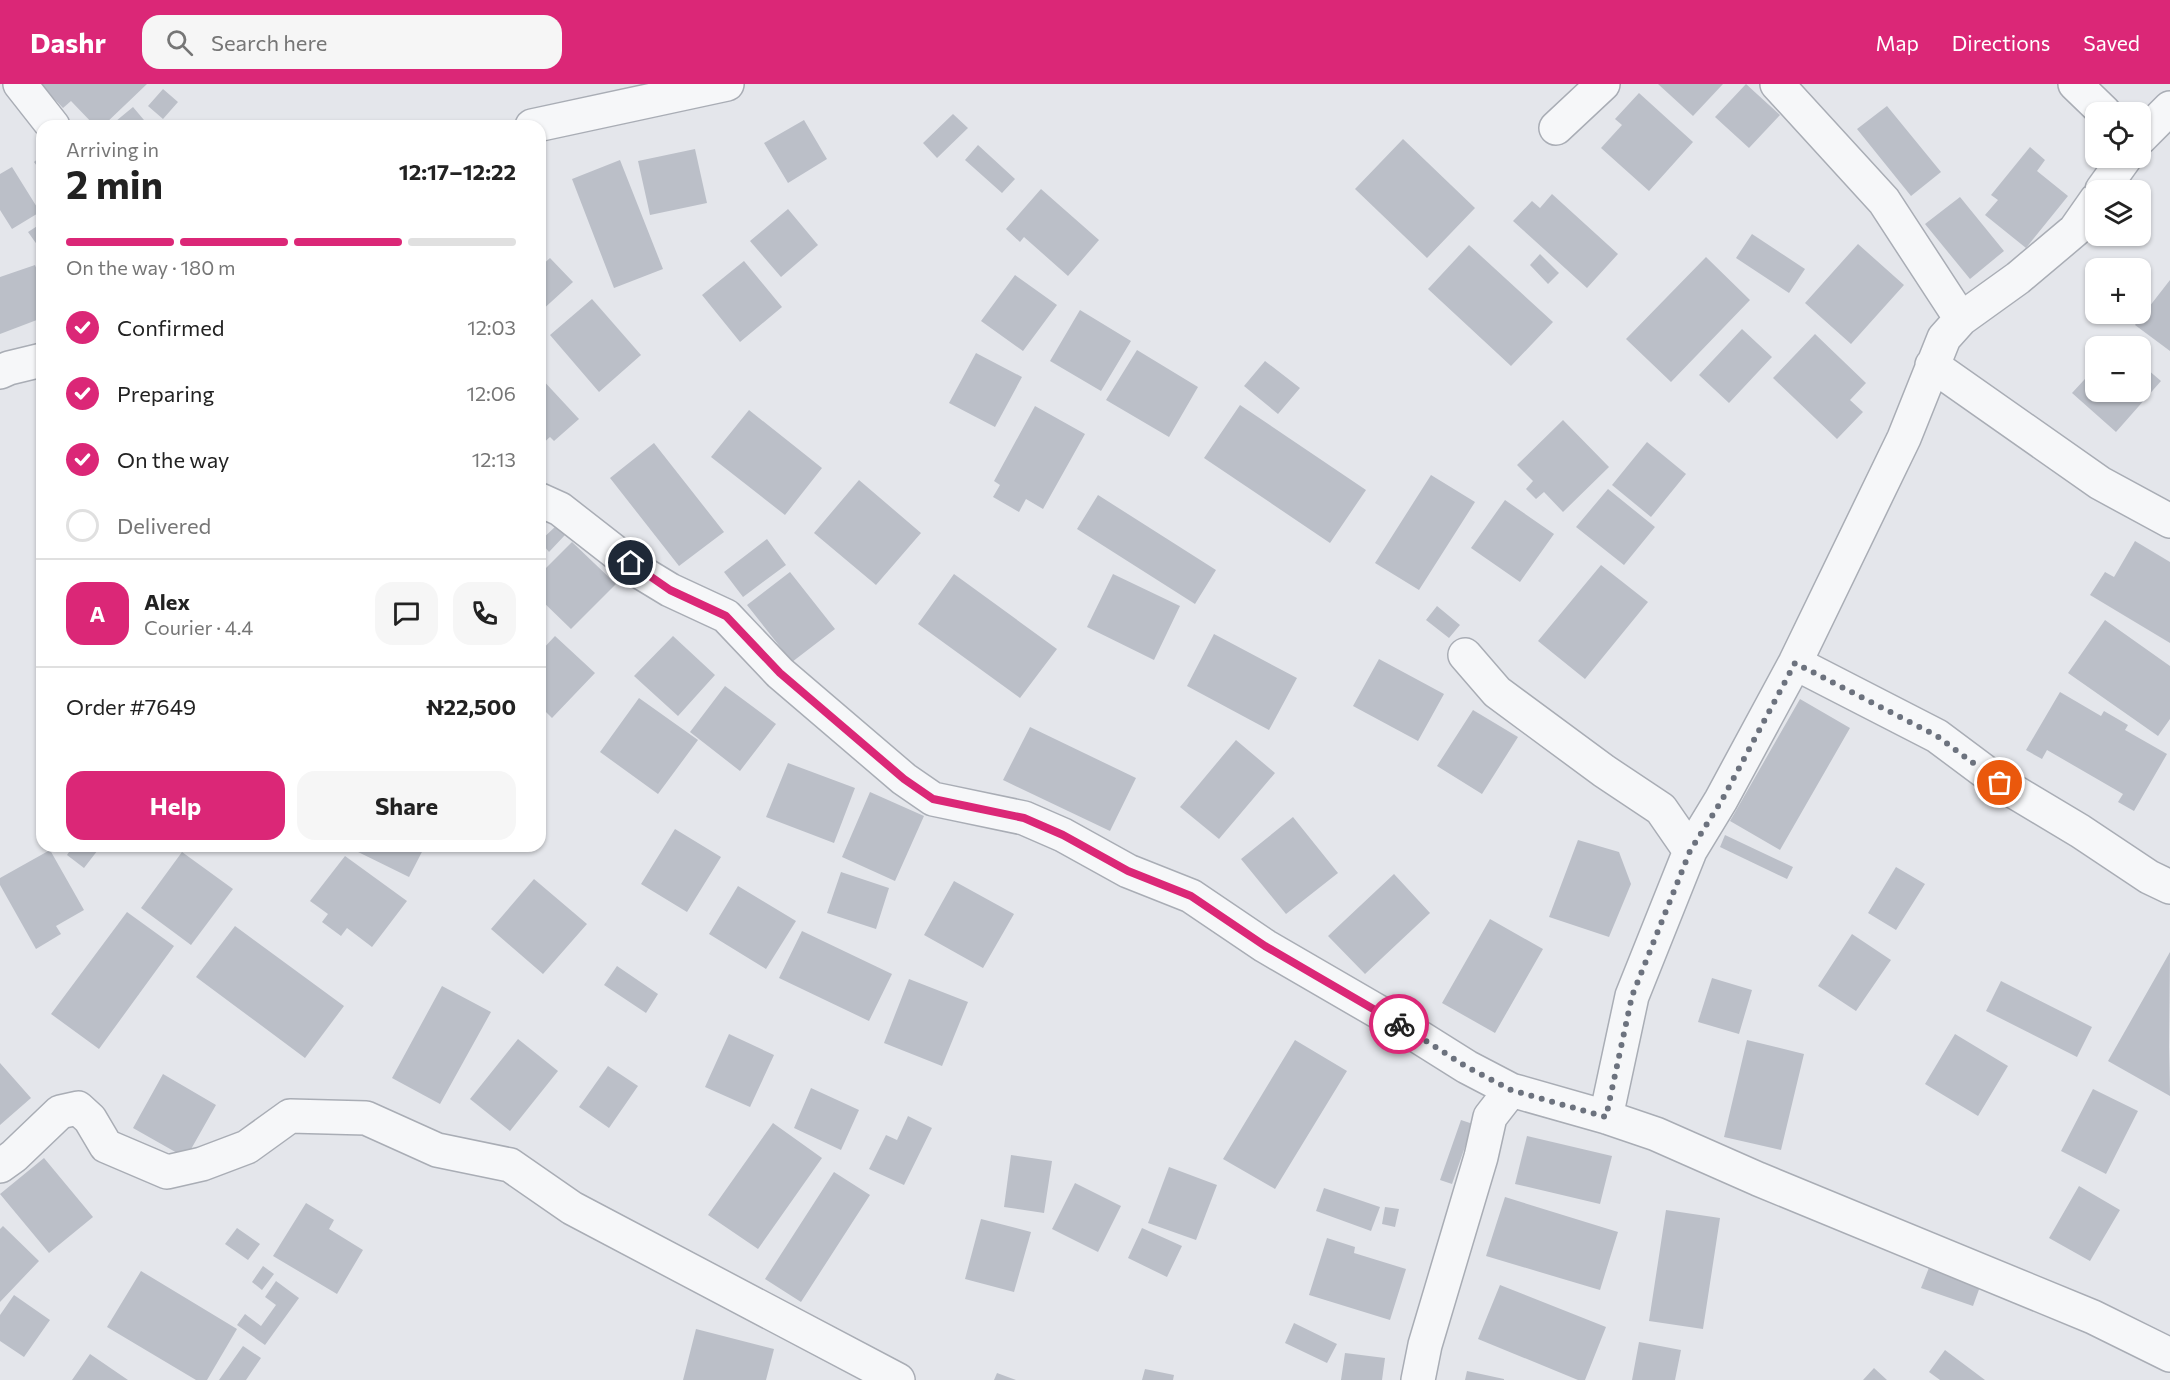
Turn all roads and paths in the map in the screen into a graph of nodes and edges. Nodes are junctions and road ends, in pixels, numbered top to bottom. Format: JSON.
{"nodes":[{"id":1,"x":20,"y":84,"type":"edge"},
{"id":2,"x":727,"y":84,"type":"edge"},
{"id":3,"x":1603,"y":84,"type":"edge"},
{"id":4,"x":1777,"y":84,"type":"edge"},
{"id":5,"x":2075,"y":84,"type":"edge"},
{"id":6,"x":2094,"y":102,"type":"edge"},
{"id":7,"x":2170,"y":108,"type":"edge"},
{"id":8,"x":48,"y":120,"type":"edge"},
{"id":9,"x":546,"y":123,"type":"edge"},
{"id":10,"x":2151,"y":127,"type":"edge"},
{"id":11,"x":1556,"y":128,"type":"dead end"},
{"id":12,"x":2085,"y":215,"type":"edge"},
{"id":13,"x":1961,"y":320,"type":"junction"},
{"id":14,"x":36,"y":361,"type":"edge"},
{"id":15,"x":1932,"y":364,"type":"junction"},
{"id":16,"x":0,"y":372,"type":"edge"},
{"id":17,"x":546,"y":503,"type":"edge"},
{"id":18,"x":2170,"y":521,"type":"edge"},
{"id":19,"x":1465,"y":656,"type":"dead end"},
{"id":20,"x":1795,"y":663,"type":"junction"},
{"id":21,"x":1690,"y":851,"type":"junction"},
{"id":22,"x":2170,"y":887,"type":"edge"},
{"id":23,"x":1511,"y":1090,"type":"junction"},
{"id":24,"x":1606,"y":1117,"type":"junction"},
{"id":25,"x":0,"y":1166,"type":"edge"},
{"id":26,"x":2170,"y":1355,"type":"edge"},
{"id":27,"x":898,"y":1380,"type":"edge"},
{"id":28,"x":1418,"y":1380,"type":"edge"}],
"edges":[{"from":1,"to":8,"type":"street"},
{"from":2,"to":9,"type":"street"},
{"from":3,"to":11,"type":"street"},
{"from":4,"to":13,"type":"street"},
{"from":5,"to":6,"type":"street"},
{"from":7,"to":10,"type":"street"},
{"from":12,"to":13,"type":"street"},
{"from":13,"to":15,"type":"street"},
{"from":14,"to":16,"type":"street"},
{"from":15,"to":18,"type":"street"},
{"from":15,"to":20,"type":"street"},
{"from":17,"to":23,"type":"street"},
{"from":19,"to":21,"type":"street"},
{"from":20,"to":21,"type":"street"},
{"from":20,"to":22,"type":"street"},
{"from":21,"to":24,"type":"street"},
{"from":23,"to":24,"type":"street"},
{"from":23,"to":28,"type":"street"},
{"from":24,"to":26,"type":"street"},
{"from":25,"to":27,"type":"street"}]}
